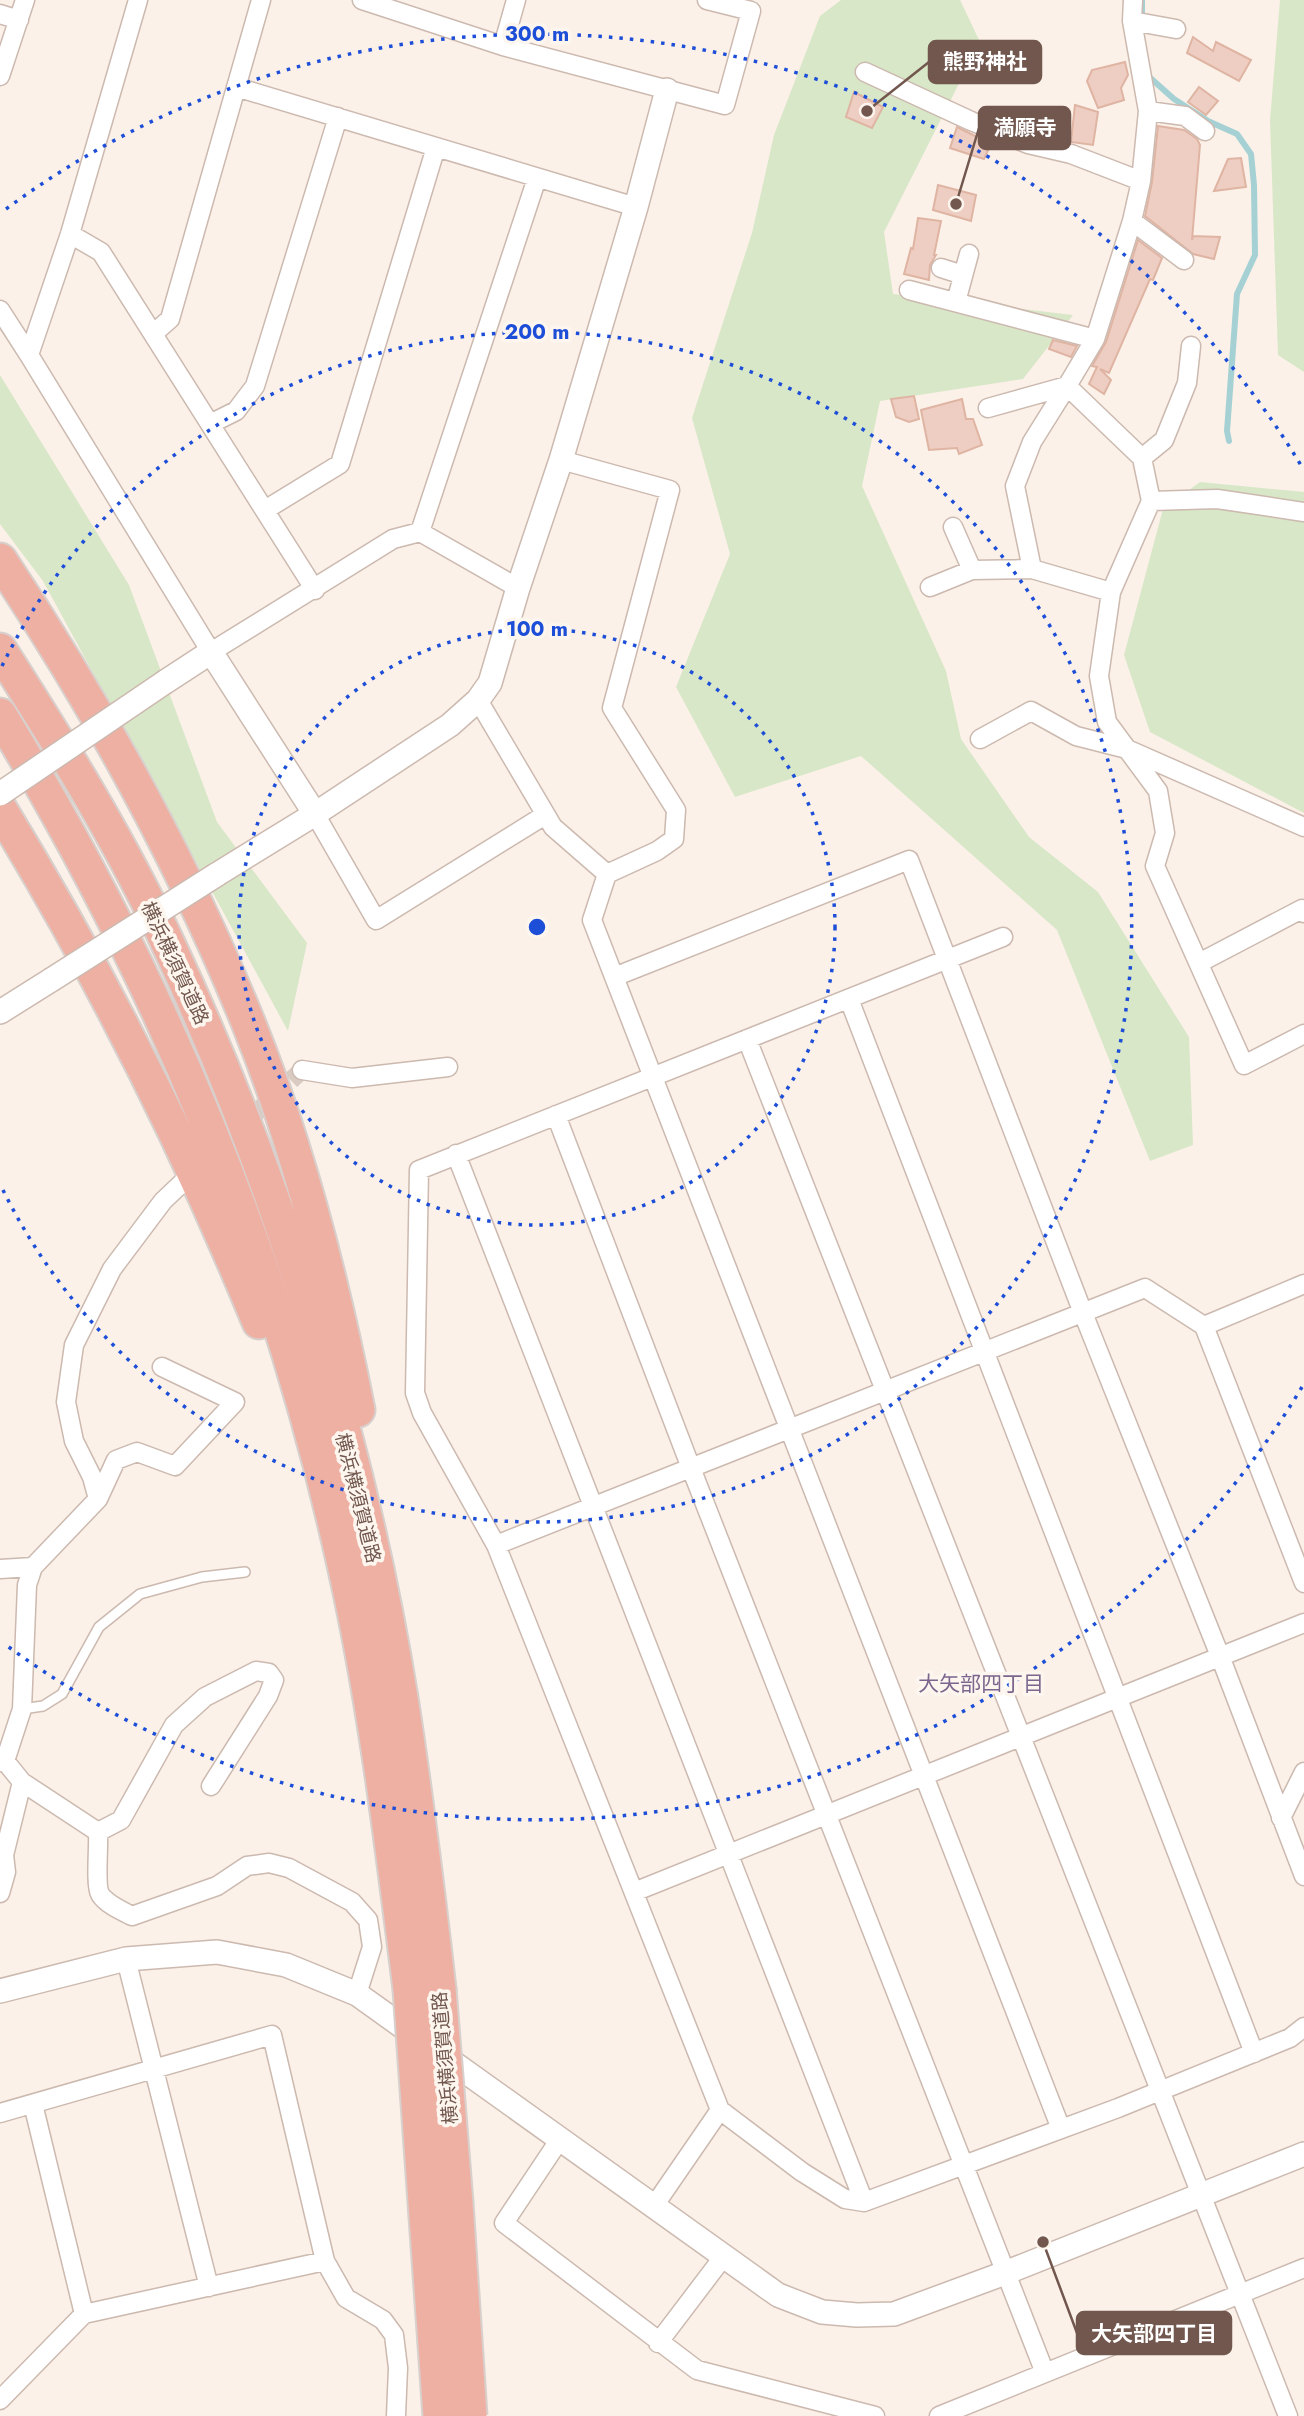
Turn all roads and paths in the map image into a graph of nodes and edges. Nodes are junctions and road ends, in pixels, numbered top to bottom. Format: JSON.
{"nodes":[{"id":1,"x":25,"y":0,"type":"edge"},
{"id":2,"x":138,"y":0,"type":"edge"},
{"id":3,"x":261,"y":0,"type":"edge"},
{"id":4,"x":362,"y":0,"type":"edge"},
{"id":5,"x":516,"y":0,"type":"edge"},
{"id":6,"x":707,"y":0,"type":"edge"},
{"id":7,"x":1133,"y":0,"type":"edge"},
{"id":8,"x":0,"y":14,"type":"edge"},
{"id":9,"x":19,"y":20,"type":"junction"},
{"id":10,"x":1132,"y":21,"type":"junction"},
{"id":11,"x":1176,"y":30,"type":"dead end"},
{"id":12,"x":503,"y":46,"type":"junction"},
{"id":13,"x":865,"y":72,"type":"dead end"},
{"id":14,"x":0,"y":76,"type":"edge"},
{"id":15,"x":236,"y":87,"type":"junction"},
{"id":16,"x":667,"y":90,"type":"junction"},
{"id":17,"x":1148,"y":111,"type":"junction"},
{"id":18,"x":338,"y":117,"type":"junction"},
{"id":19,"x":1205,"y":131,"type":"dead end"},
{"id":20,"x":436,"y":147,"type":"junction"},
{"id":21,"x":537,"y":178,"type":"junction"},
{"id":22,"x":1141,"y":181,"type":"junction"},
{"id":23,"x":636,"y":207,"type":"junction"},
{"id":24,"x":1132,"y":221,"type":"junction"},
{"id":25,"x":70,"y":234,"type":"junction"},
{"id":26,"x":969,"y":254,"type":"dead end"},
{"id":27,"x":1184,"y":260,"type":"dead end"},
{"id":28,"x":941,"y":268,"type":"dead end"},
{"id":29,"x":963,"y":275,"type":"junction"},
{"id":30,"x":909,"y":290,"type":"dead end"},
{"id":31,"x":956,"y":302,"type":"junction"},
{"id":32,"x":0,"y":310,"type":"edge"},
{"id":33,"x":153,"y":334,"type":"junction"},
{"id":34,"x":1095,"y":340,"type":"junction"},
{"id":35,"x":1191,"y":346,"type":"dead end"},
{"id":36,"x":29,"y":355,"type":"junction"},
{"id":37,"x":1067,"y":386,"type":"junction"},
{"id":38,"x":988,"y":408,"type":"dead end"},
{"id":39,"x":210,"y":424,"type":"junction"},
{"id":40,"x":1142,"y":458,"type":"junction"},
{"id":41,"x":561,"y":460,"type":"junction"},
{"id":42,"x":1151,"y":501,"type":"junction"},
{"id":43,"x":265,"y":510,"type":"junction"},
{"id":44,"x":1304,"y":512,"type":"edge"},
{"id":45,"x":953,"y":527,"type":"dead end"},
{"id":46,"x":420,"y":532,"type":"junction"},
{"id":47,"x":0,"y":560,"type":"edge"},
{"id":48,"x":1032,"y":569,"type":"junction"},
{"id":49,"x":972,"y":570,"type":"junction"},
{"id":50,"x":930,"y":587,"type":"dead end"},
{"id":51,"x":518,"y":588,"type":"junction"},
{"id":52,"x":314,"y":590,"type":"junction"},
{"id":53,"x":1111,"y":592,"type":"junction"},
{"id":54,"x":0,"y":650,"type":"edge"},
{"id":55,"x":211,"y":652,"type":"junction"},
{"id":56,"x":478,"y":700,"type":"junction"},
{"id":57,"x":0,"y":715,"type":"edge"},
{"id":58,"x":980,"y":739,"type":"dead end"},
{"id":59,"x":1127,"y":749,"type":"junction"},
{"id":60,"x":0,"y":794,"type":"edge"},
{"id":61,"x":0,"y":809,"type":"edge"},
{"id":62,"x":315,"y":814,"type":"junction"},
{"id":63,"x":545,"y":815,"type":"junction"},
{"id":64,"x":1304,"y":827,"type":"edge"},
{"id":65,"x":607,"y":874,"type":"junction"},
{"id":66,"x":1304,"y":913,"type":"edge"},
{"id":67,"x":1003,"y":937,"type":"dead end"},
{"id":68,"x":947,"y":960,"type":"junction"},
{"id":69,"x":1199,"y":963,"type":"junction"},
{"id":70,"x":614,"y":977,"type":"junction"},
{"id":71,"x":849,"y":999,"type":"junction"},
{"id":72,"x":0,"y":1012,"type":"edge"},
{"id":73,"x":1304,"y":1034,"type":"edge"},
{"id":74,"x":747,"y":1039,"type":"junction"},
{"id":75,"x":449,"y":1067,"type":"dead end"},
{"id":76,"x":302,"y":1070,"type":"dead end"},
{"id":77,"x":652,"y":1077,"type":"junction"},
{"id":78,"x":556,"y":1115,"type":"junction"},
{"id":79,"x":456,"y":1154,"type":"junction"},
{"id":80,"x":184,"y":1181,"type":"dead end"},
{"id":81,"x":1303,"y":1286,"type":"edge"},
{"id":82,"x":1083,"y":1313,"type":"junction"},
{"id":83,"x":1205,"y":1326,"type":"junction"},
{"id":84,"x":986,"y":1351,"type":"junction"},
{"id":85,"x":162,"y":1367,"type":"dead end"},
{"id":86,"x":885,"y":1391,"type":"junction"},
{"id":87,"x":789,"y":1429,"type":"junction"},
{"id":88,"x":691,"y":1468,"type":"junction"},
{"id":89,"x":98,"y":1499,"type":"junction"},
{"id":90,"x":593,"y":1506,"type":"junction"},
{"id":91,"x":496,"y":1545,"type":"junction"},
{"id":92,"x":344,"y":1562,"type":"junction"},
{"id":93,"x":33,"y":1567,"type":"junction"},
{"id":94,"x":0,"y":1569,"type":"edge"},
{"id":95,"x":246,"y":1572,"type":"dead end"},
{"id":96,"x":1304,"y":1584,"type":"edge"},
{"id":97,"x":1304,"y":1623,"type":"edge"},
{"id":98,"x":1220,"y":1657,"type":"junction"},
{"id":99,"x":1119,"y":1697,"type":"junction"},
{"id":100,"x":22,"y":1709,"type":"junction"},
{"id":101,"x":1021,"y":1737,"type":"junction"},
{"id":102,"x":2,"y":1761,"type":"edge"},
{"id":103,"x":1304,"y":1772,"type":"edge"},
{"id":104,"x":924,"y":1776,"type":"junction"},
{"id":105,"x":22,"y":1782,"type":"junction"},
{"id":106,"x":211,"y":1786,"type":"dead end"},
{"id":107,"x":827,"y":1814,"type":"junction"},
{"id":108,"x":1281,"y":1818,"type":"junction"},
{"id":109,"x":98,"y":1832,"type":"junction"},
{"id":110,"x":729,"y":1854,"type":"junction"},
{"id":111,"x":426,"y":1871,"type":"junction"},
{"id":112,"x":1304,"y":1876,"type":"edge"},
{"id":113,"x":634,"y":1892,"type":"junction"},
{"id":114,"x":0,"y":1893,"type":"edge"},
{"id":115,"x":126,"y":1959,"type":"junction"},
{"id":116,"x":424,"y":1989,"type":"junction"},
{"id":117,"x":0,"y":1991,"type":"edge"},
{"id":118,"x":357,"y":1994,"type":"junction"},
{"id":119,"x":1304,"y":2027,"type":"edge"},
{"id":120,"x":1254,"y":2053,"type":"junction"},
{"id":121,"x":153,"y":2069,"type":"junction"},
{"id":122,"x":1160,"y":2091,"type":"junction"},
{"id":123,"x":33,"y":2104,"type":"junction"},
{"id":124,"x":720,"y":2110,"type":"junction"},
{"id":125,"x":0,"y":2113,"type":"edge"},
{"id":126,"x":1061,"y":2129,"type":"junction"},
{"id":127,"x":560,"y":2139,"type":"junction"},
{"id":128,"x":1304,"y":2154,"type":"edge"},
{"id":129,"x":964,"y":2165,"type":"junction"},
{"id":130,"x":1203,"y":2195,"type":"junction"},
{"id":131,"x":864,"y":2202,"type":"junction"},
{"id":132,"x":654,"y":2206,"type":"junction"},
{"id":133,"x":724,"y":2256,"type":"junction"},
{"id":134,"x":325,"y":2261,"type":"junction"},
{"id":135,"x":1304,"y":2268,"type":"edge"},
{"id":136,"x":1005,"y":2273,"type":"junction"},
{"id":137,"x":209,"y":2287,"type":"junction"},
{"id":138,"x":1240,"y":2294,"type":"junction"},
{"id":139,"x":84,"y":2314,"type":"junction"},
{"id":140,"x":658,"y":2343,"type":"junction"},
{"id":141,"x":1045,"y":2374,"type":"junction"},
{"id":142,"x":0,"y":2400,"type":"edge"},
{"id":143,"x":396,"y":2416,"type":"edge"},
{"id":144,"x":440,"y":2416,"type":"edge"},
{"id":145,"x":470,"y":2416,"type":"edge"},
{"id":146,"x":876,"y":2416,"type":"edge"},
{"id":147,"x":939,"y":2416,"type":"edge"},
{"id":148,"x":1288,"y":2416,"type":"edge"}],
"edges":[{"from":1,"to":9,"type":"street"},
{"from":2,"to":25,"type":"street"},
{"from":3,"to":15,"type":"street"},
{"from":4,"to":12,"type":"street"},
{"from":5,"to":12,"type":"street"},
{"from":6,"to":16,"type":"street"},
{"from":7,"to":10,"type":"street"},
{"from":8,"to":9,"type":"street"},
{"from":9,"to":14,"type":"street"},
{"from":10,"to":11,"type":"street"},
{"from":10,"to":17,"type":"street"},
{"from":12,"to":16,"type":"street"},
{"from":13,"to":22,"type":"street"},
{"from":15,"to":18,"type":"street"},
{"from":15,"to":33,"type":"street"},
{"from":16,"to":23,"type":"street"},
{"from":17,"to":19,"type":"street"},
{"from":17,"to":22,"type":"street"},
{"from":18,"to":20,"type":"street"},
{"from":18,"to":39,"type":"street"},
{"from":20,"to":21,"type":"street"},
{"from":20,"to":43,"type":"street"},
{"from":21,"to":23,"type":"street"},
{"from":21,"to":46,"type":"street"},
{"from":22,"to":24,"type":"street"},
{"from":23,"to":41,"type":"street"},
{"from":24,"to":27,"type":"street"},
{"from":24,"to":34,"type":"street"},
{"from":25,"to":33,"type":"street"},
{"from":25,"to":36,"type":"street"},
{"from":26,"to":29,"type":"street"},
{"from":28,"to":29,"type":"street"},
{"from":29,"to":31,"type":"street"},
{"from":30,"to":31,"type":"street"},
{"from":31,"to":34,"type":"street"},
{"from":32,"to":36,"type":"street"},
{"from":33,"to":39,"type":"street"},
{"from":34,"to":37,"type":"street"},
{"from":35,"to":40,"type":"street"},
{"from":36,"to":55,"type":"street"},
{"from":37,"to":38,"type":"street"},
{"from":37,"to":40,"type":"street"},
{"from":37,"to":48,"type":"street"},
{"from":39,"to":43,"type":"street"},
{"from":40,"to":42,"type":"street"},
{"from":41,"to":51,"type":"street"},
{"from":41,"to":65,"type":"street"},
{"from":42,"to":44,"type":"street"},
{"from":42,"to":53,"type":"street"},
{"from":43,"to":52,"type":"street"},
{"from":45,"to":49,"type":"street"},
{"from":46,"to":51,"type":"street"},
{"from":46,"to":52,"type":"street"},
{"from":47,"to":111,"type":"highway"},
{"from":48,"to":49,"type":"street"},
{"from":48,"to":53,"type":"street"},
{"from":49,"to":50,"type":"street"},
{"from":51,"to":56,"type":"street"},
{"from":52,"to":55,"type":"street"},
{"from":53,"to":59,"type":"street"},
{"from":54,"to":111,"type":"highway","name":"横浜横須賀道路"},
{"from":55,"to":60,"type":"street","bridge":true},
{"from":55,"to":62,"type":"street"},
{"from":56,"to":62,"type":"street"},
{"from":56,"to":63,"type":"street"},
{"from":57,"to":92,"type":"highway","name":"横浜横須賀道路"},
{"from":58,"to":59,"type":"street"},
{"from":59,"to":64,"type":"street"},
{"from":59,"to":69,"type":"street"},
{"from":61,"to":92,"type":"highway"},
{"from":62,"to":63,"type":"street"},
{"from":62,"to":72,"type":"street","bridge":true},
{"from":63,"to":65,"type":"street"},
{"from":65,"to":70,"type":"street"},
{"from":66,"to":69,"type":"street"},
{"from":67,"to":68,"type":"street"},
{"from":68,"to":70,"type":"street"},
{"from":68,"to":71,"type":"street"},
{"from":68,"to":82,"type":"street"},
{"from":69,"to":73,"type":"street"},
{"from":70,"to":77,"type":"street"},
{"from":71,"to":74,"type":"street"},
{"from":71,"to":84,"type":"street"},
{"from":74,"to":77,"type":"street"},
{"from":74,"to":86,"type":"street"},
{"from":75,"to":76,"type":"street"},
{"from":77,"to":78,"type":"street"},
{"from":77,"to":87,"type":"street"},
{"from":78,"to":79,"type":"street"},
{"from":78,"to":88,"type":"street"},
{"from":79,"to":90,"type":"street"},
{"from":79,"to":91,"type":"street"},
{"from":80,"to":89,"type":"street"},
{"from":81,"to":83,"type":"street"},
{"from":82,"to":83,"type":"street"},
{"from":82,"to":84,"type":"street"},
{"from":82,"to":98,"type":"street"},
{"from":83,"to":96,"type":"street"},
{"from":84,"to":86,"type":"street"},
{"from":84,"to":99,"type":"street"},
{"from":85,"to":89,"type":"street"},
{"from":86,"to":87,"type":"street"},
{"from":86,"to":101,"type":"street"},
{"from":87,"to":88,"type":"street"},
{"from":87,"to":104,"type":"street"},
{"from":88,"to":90,"type":"street"},
{"from":88,"to":107,"type":"street"},
{"from":89,"to":93,"type":"street"},
{"from":90,"to":91,"type":"street"},
{"from":90,"to":110,"type":"street"},
{"from":91,"to":113,"type":"street"},
{"from":92,"to":116,"type":"highway","name":"横浜横須賀道路"},
{"from":93,"to":94,"type":"street"},
{"from":93,"to":100,"type":"street"},
{"from":95,"to":100,"type":"lane"},
{"from":97,"to":98,"type":"street"},
{"from":98,"to":99,"type":"street"},
{"from":98,"to":108,"type":"street"},
{"from":99,"to":101,"type":"street"},
{"from":99,"to":120,"type":"street"},
{"from":100,"to":102,"type":"street"},
{"from":101,"to":104,"type":"street"},
{"from":101,"to":122,"type":"street"},
{"from":102,"to":105,"type":"street"},
{"from":103,"to":108,"type":"street"},
{"from":104,"to":107,"type":"street"},
{"from":104,"to":126,"type":"street"},
{"from":105,"to":109,"type":"street"},
{"from":105,"to":114,"type":"street"},
{"from":106,"to":109,"type":"street"},
{"from":107,"to":110,"type":"street"},
{"from":107,"to":129,"type":"street"},
{"from":108,"to":112,"type":"street"},
{"from":109,"to":118,"type":"street"},
{"from":110,"to":113,"type":"street"},
{"from":110,"to":131,"type":"street"},
{"from":111,"to":116,"type":"highway","name":"横浜横須賀道路"},
{"from":113,"to":124,"type":"street"},
{"from":115,"to":117,"type":"street"},
{"from":115,"to":118,"type":"street"},
{"from":115,"to":121,"type":"street"},
{"from":116,"to":144,"type":"highway","name":"横浜横須賀道路","bridge":true},
{"from":116,"to":145,"type":"highway","name":"横浜横須賀道路","bridge":true},
{"from":118,"to":127,"type":"street"},
{"from":119,"to":120,"type":"street"},
{"from":120,"to":122,"type":"street"},
{"from":121,"to":123,"type":"street"},
{"from":121,"to":134,"type":"street"},
{"from":121,"to":137,"type":"street"},
{"from":122,"to":126,"type":"street"},
{"from":122,"to":130,"type":"street"},
{"from":123,"to":125,"type":"street"},
{"from":123,"to":139,"type":"street"},
{"from":124,"to":131,"type":"street"},
{"from":124,"to":132,"type":"street"},
{"from":126,"to":129,"type":"street"},
{"from":127,"to":132,"type":"street"},
{"from":127,"to":140,"type":"street"},
{"from":128,"to":130,"type":"street"},
{"from":129,"to":131,"type":"street"},
{"from":129,"to":136,"type":"street"},
{"from":130,"to":136,"type":"street"},
{"from":130,"to":138,"type":"street"},
{"from":132,"to":133,"type":"street"},
{"from":133,"to":136,"type":"street"},
{"from":133,"to":140,"type":"street"},
{"from":134,"to":137,"type":"street"},
{"from":134,"to":143,"type":"street"},
{"from":135,"to":138,"type":"street"},
{"from":136,"to":141,"type":"street"},
{"from":137,"to":139,"type":"street"},
{"from":138,"to":141,"type":"street"},
{"from":138,"to":148,"type":"street"},
{"from":139,"to":142,"type":"street"},
{"from":140,"to":146,"type":"street"},
{"from":141,"to":147,"type":"street"}]}
